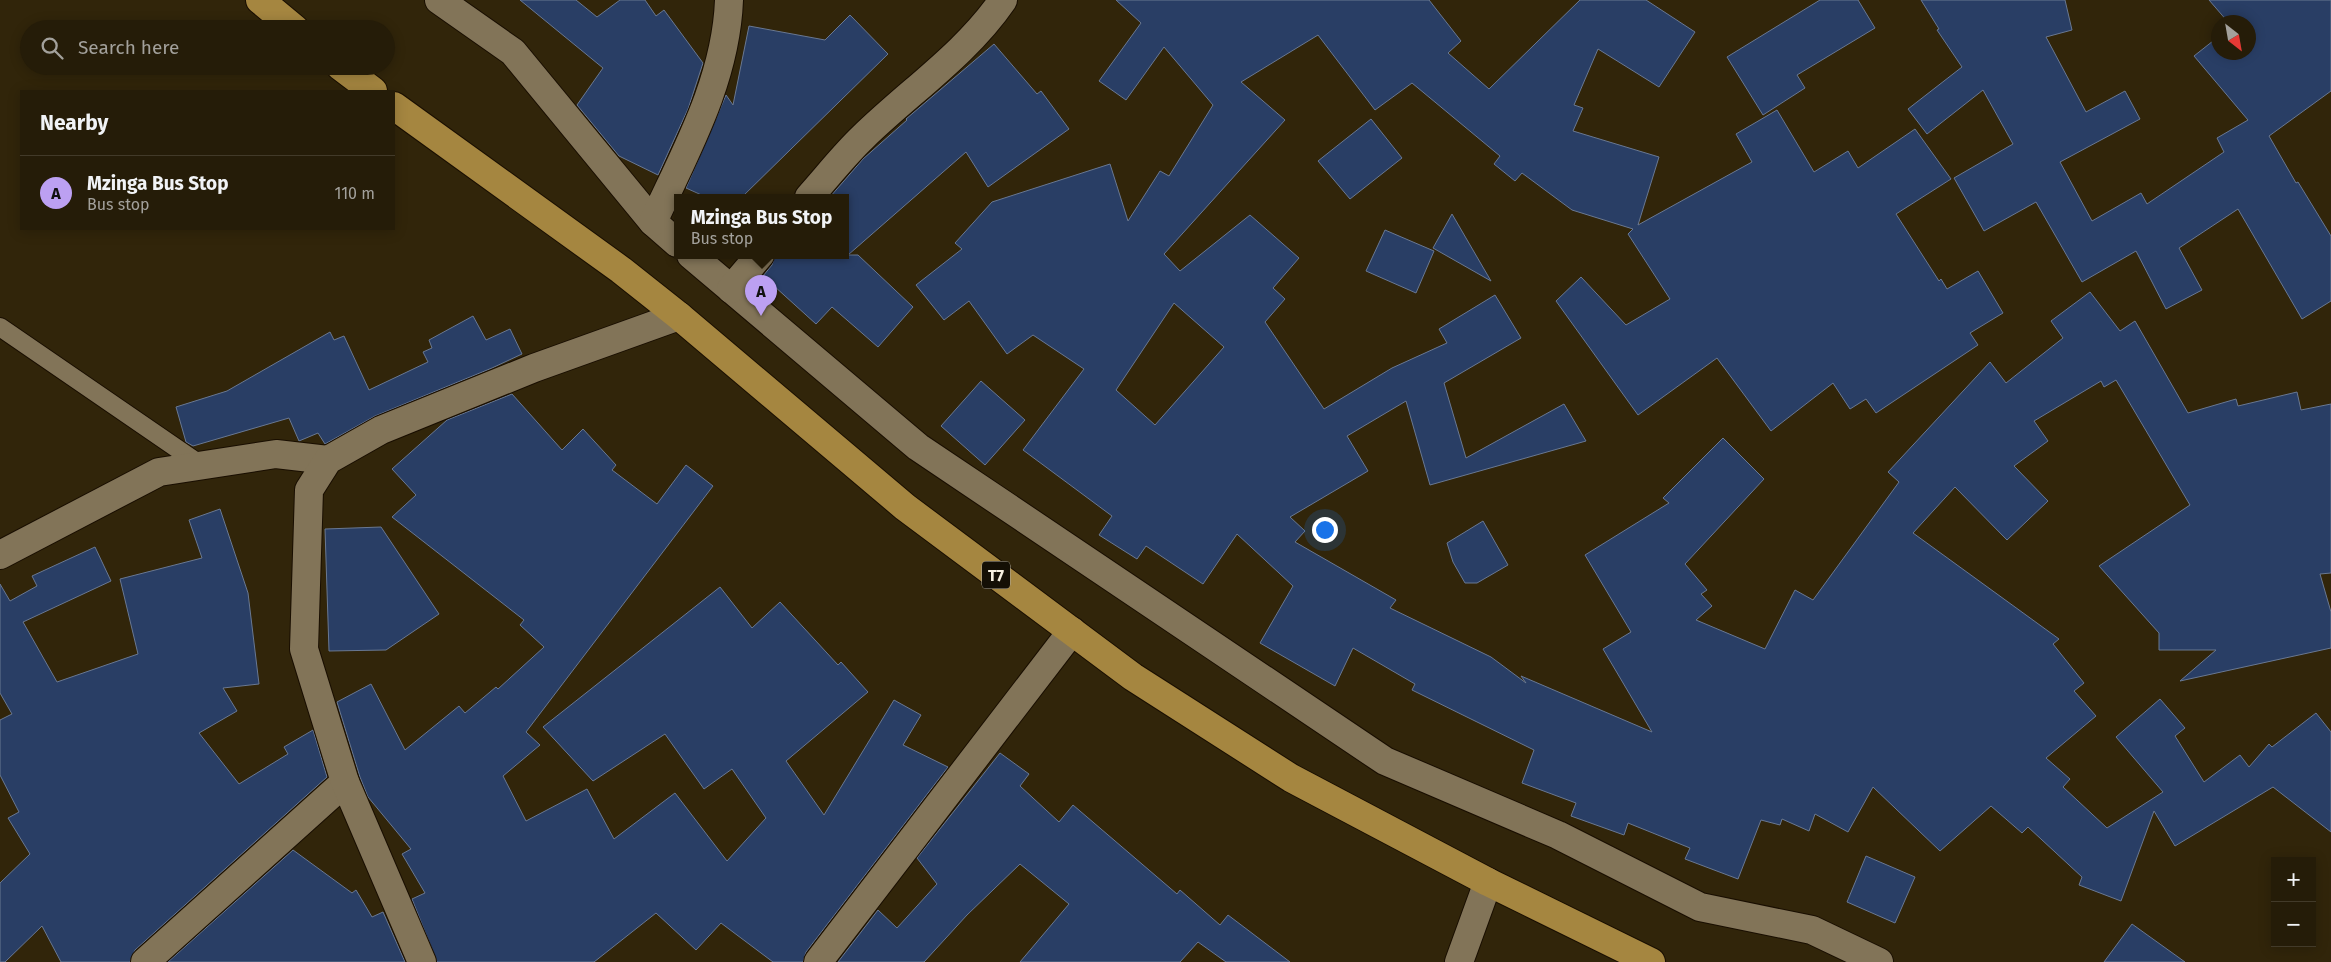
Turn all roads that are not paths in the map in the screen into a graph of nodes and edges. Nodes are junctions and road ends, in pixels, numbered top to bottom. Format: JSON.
{"nodes":[{"id":1,"x":260,"y":0,"type":"edge"},
{"id":2,"x":439,"y":0,"type":"edge"},
{"id":3,"x":729,"y":0,"type":"edge"},
{"id":4,"x":1003,"y":0,"type":"edge"},
{"id":5,"x":284,"y":20,"type":"edge"},
{"id":6,"x":352,"y":75,"type":"edge"},
{"id":7,"x":372,"y":90,"type":"edge"},
{"id":8,"x":395,"y":107,"type":"edge"},
{"id":9,"x":812,"y":194,"type":"edge"},
{"id":10,"x":653,"y":222,"type":"junction"},
{"id":11,"x":674,"y":240,"type":"edge"},
{"id":12,"x":696,"y":259,"type":"edge"},
{"id":13,"x":756,"y":259,"type":"edge"},
{"id":14,"x":730,"y":289,"type":"junction"},
{"id":15,"x":679,"y":316,"type":"junction"},
{"id":16,"x":0,"y":327,"type":"edge"},
{"id":17,"x":328,"y":460,"type":"junction"},
{"id":18,"x":200,"y":465,"type":"junction"},
{"id":19,"x":0,"y":555,"type":"edge"},
{"id":20,"x":1072,"y":631,"type":"junction"},
{"id":21,"x":346,"y":782,"type":"junction"},
{"id":22,"x":1488,"y":882,"type":"junction"},
{"id":23,"x":144,"y":962,"type":"edge"},
{"id":24,"x":422,"y":962,"type":"edge"},
{"id":25,"x":818,"y":962,"type":"edge"},
{"id":26,"x":1459,"y":962,"type":"edge"},
{"id":27,"x":1651,"y":962,"type":"edge"},
{"id":28,"x":1879,"y":962,"type":"edge"}],
"edges":[{"from":1,"to":5,"type":"highway"},
{"from":2,"to":10,"type":"street"},
{"from":3,"to":10,"type":"street"},
{"from":4,"to":9,"type":"street"},
{"from":6,"to":7,"type":"highway"},
{"from":8,"to":15,"type":"highway","number":"T7"},
{"from":10,"to":11,"type":"street"},
{"from":12,"to":14,"type":"street"},
{"from":13,"to":14,"type":"street"},
{"from":14,"to":28,"type":"street"},
{"from":15,"to":17,"type":"street"},
{"from":15,"to":20,"type":"highway","number":"T7"},
{"from":16,"to":18,"type":"lane"},
{"from":17,"to":18,"type":"street"},
{"from":17,"to":21,"type":"street"},
{"from":18,"to":19,"type":"street"},
{"from":20,"to":22,"type":"highway","number":"T7"},
{"from":20,"to":25,"type":"street"},
{"from":21,"to":23,"type":"street"},
{"from":21,"to":24,"type":"street"},
{"from":22,"to":26,"type":"street"},
{"from":22,"to":27,"type":"highway","number":"T7"}]}
